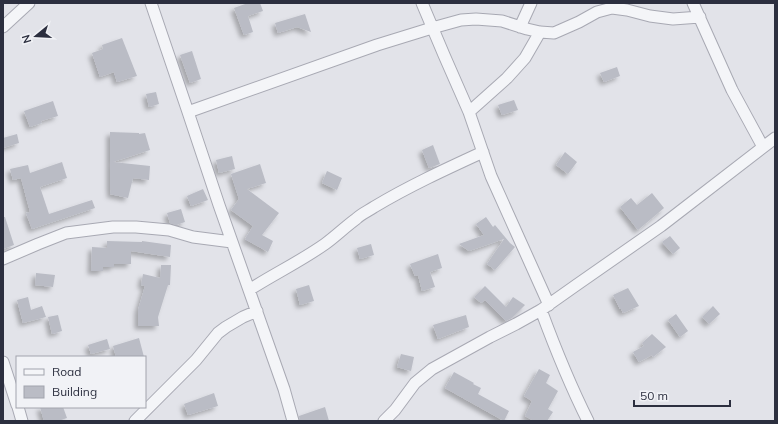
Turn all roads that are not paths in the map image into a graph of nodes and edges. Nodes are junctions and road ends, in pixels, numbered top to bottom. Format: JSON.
{"nodes":[{"id":1,"x":29,"y":3,"type":"edge"},
{"id":2,"x":151,"y":3,"type":"edge"},
{"id":3,"x":422,"y":3,"type":"edge"},
{"id":4,"x":531,"y":3,"type":"edge"},
{"id":5,"x":693,"y":3,"type":"edge"},
{"id":6,"x":700,"y":17,"type":"junction"},
{"id":7,"x":3,"y":27,"type":"edge"},
{"id":8,"x":520,"y":27,"type":"junction"},
{"id":9,"x":432,"y":28,"type":"junction"},
{"id":10,"x":540,"y":32,"type":"junction"},
{"id":11,"x":188,"y":112,"type":"junction"},
{"id":12,"x":469,"y":112,"type":"junction"},
{"id":13,"x":775,"y":138,"type":"edge"},
{"id":14,"x":763,"y":147,"type":"junction"},
{"id":15,"x":483,"y":152,"type":"junction"},
{"id":16,"x":232,"y":242,"type":"junction"},
{"id":17,"x":3,"y":259,"type":"edge"},
{"id":18,"x":249,"y":290,"type":"junction"},
{"id":19,"x":545,"y":307,"type":"junction"},
{"id":20,"x":256,"y":311,"type":"junction"},
{"id":21,"x":3,"y":362,"type":"edge"},
{"id":22,"x":5,"y":378,"type":"edge"},
{"id":23,"x":16,"y":404,"type":"edge"},
{"id":24,"x":18,"y":408,"type":"edge"},
{"id":25,"x":22,"y":421,"type":"edge"},
{"id":26,"x":135,"y":421,"type":"edge"},
{"id":27,"x":293,"y":421,"type":"edge"},
{"id":28,"x":384,"y":421,"type":"edge"},
{"id":29,"x":588,"y":421,"type":"edge"}],
"edges":[{"from":1,"to":7,"type":"street"},
{"from":2,"to":11,"type":"street"},
{"from":3,"to":9,"type":"street"},
{"from":4,"to":8,"type":"street"},
{"from":5,"to":6,"type":"street"},
{"from":6,"to":10,"type":"street"},
{"from":6,"to":14,"type":"street"},
{"from":8,"to":9,"type":"street"},
{"from":8,"to":10,"type":"street"},
{"from":9,"to":11,"type":"street"},
{"from":9,"to":12,"type":"street"},
{"from":10,"to":12,"type":"street"},
{"from":11,"to":16,"type":"street"},
{"from":12,"to":15,"type":"street"},
{"from":13,"to":14,"type":"street"},
{"from":14,"to":19,"type":"street"},
{"from":15,"to":18,"type":"street"},
{"from":15,"to":19,"type":"street"},
{"from":16,"to":17,"type":"street"},
{"from":16,"to":18,"type":"street"},
{"from":18,"to":20,"type":"street"},
{"from":19,"to":28,"type":"street"},
{"from":19,"to":29,"type":"street"},
{"from":20,"to":26,"type":"street"},
{"from":20,"to":27,"type":"street"},
{"from":21,"to":22,"type":"street"},
{"from":22,"to":23,"type":"street"},
{"from":24,"to":25,"type":"street"}]}
